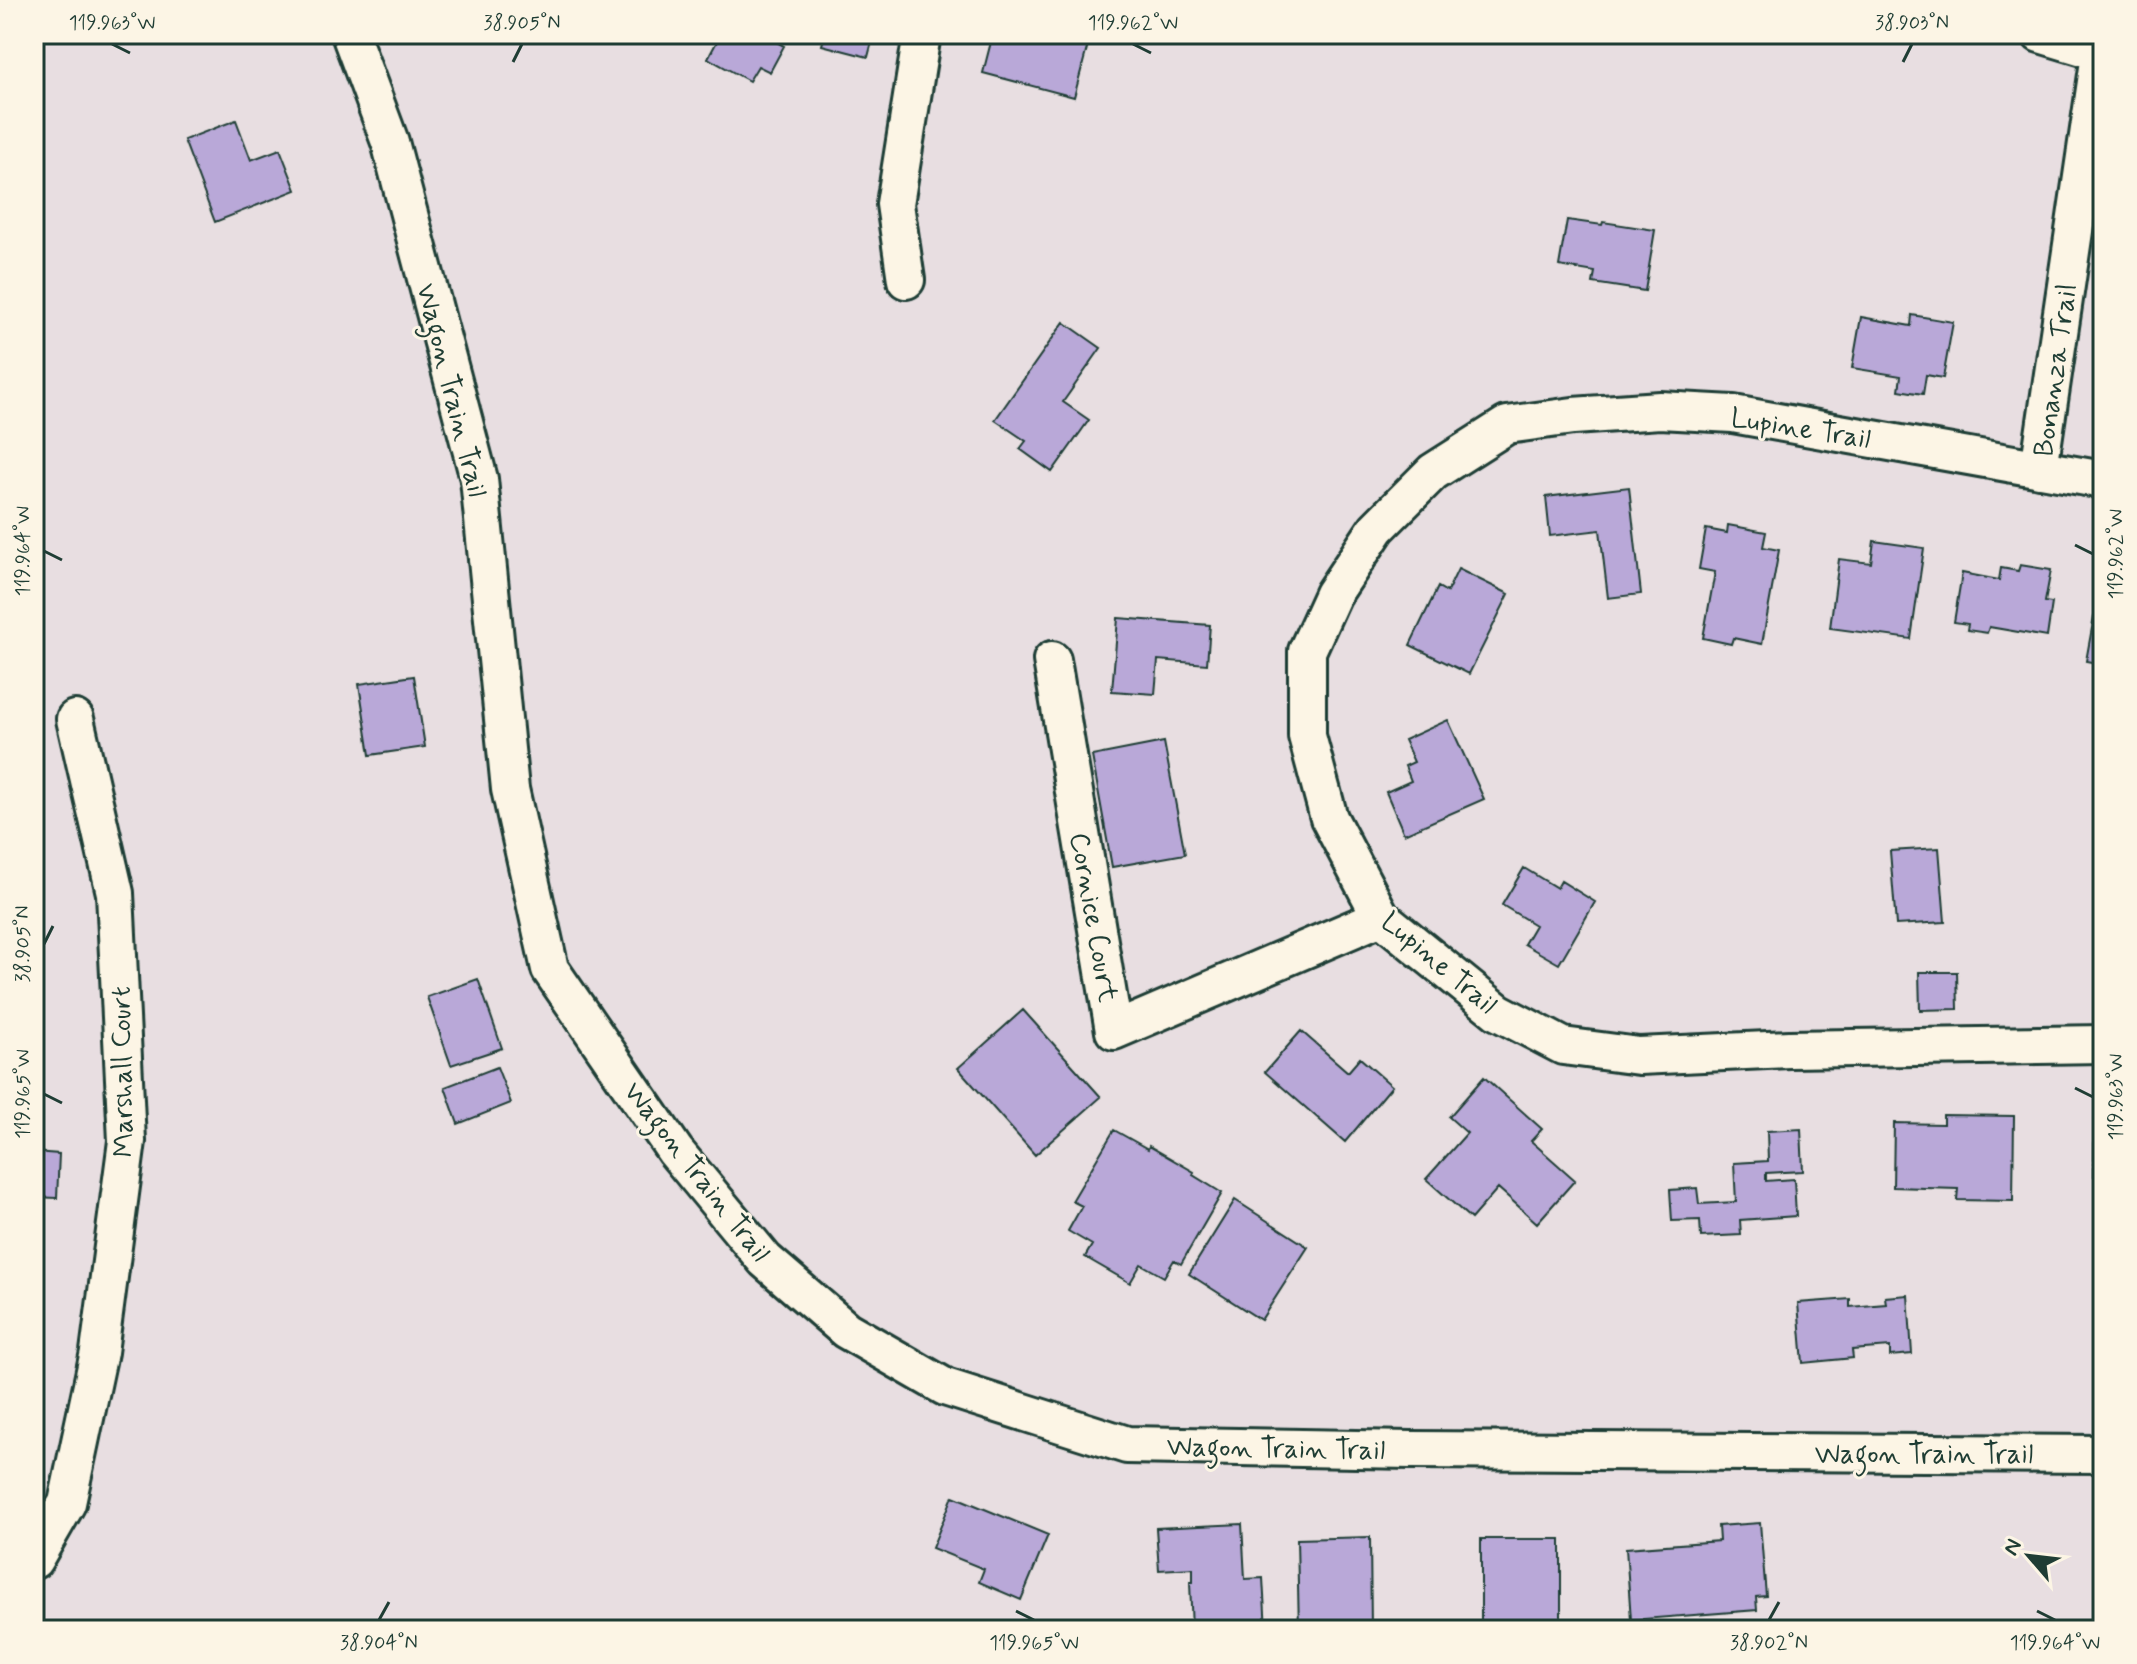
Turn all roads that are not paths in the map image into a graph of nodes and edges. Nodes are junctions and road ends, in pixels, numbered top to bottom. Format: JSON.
{"nodes":[{"id":1,"x":350,"y":34,"type":"edge"},
{"id":2,"x":922,"y":34,"type":"edge"},
{"id":3,"x":2040,"y":34,"type":"edge"},
{"id":4,"x":2102,"y":46,"type":"edge"},
{"id":5,"x":906,"y":280,"type":"dead end"},
{"id":6,"x":2039,"y":469,"type":"junction"},
{"id":7,"x":2103,"y":480,"type":"edge"},
{"id":8,"x":1052,"y":660,"type":"dead end"},
{"id":9,"x":75,"y":719,"type":"dead end"},
{"id":10,"x":1381,"y":917,"type":"junction"},
{"id":11,"x":2103,"y":1044,"type":"edge"},
{"id":12,"x":2103,"y":1454,"type":"edge"},
{"id":13,"x":34,"y":1560,"type":"edge"}],
"edges":[{"from":1,"to":12,"type":"street","name":"Wagon Train Trail"},
{"from":2,"to":5,"type":"street"},
{"from":3,"to":4,"type":"street"},
{"from":4,"to":6,"type":"street","name":"Bonanza Trail"},
{"from":6,"to":7,"type":"street","name":"Lupine Trail"},
{"from":6,"to":10,"type":"street","name":"Lupine Trail"},
{"from":8,"to":10,"type":"street","name":"Cornice Court"},
{"from":9,"to":13,"type":"street","name":"Marshall Court"},
{"from":10,"to":11,"type":"street","name":"Lupine Trail"}]}
